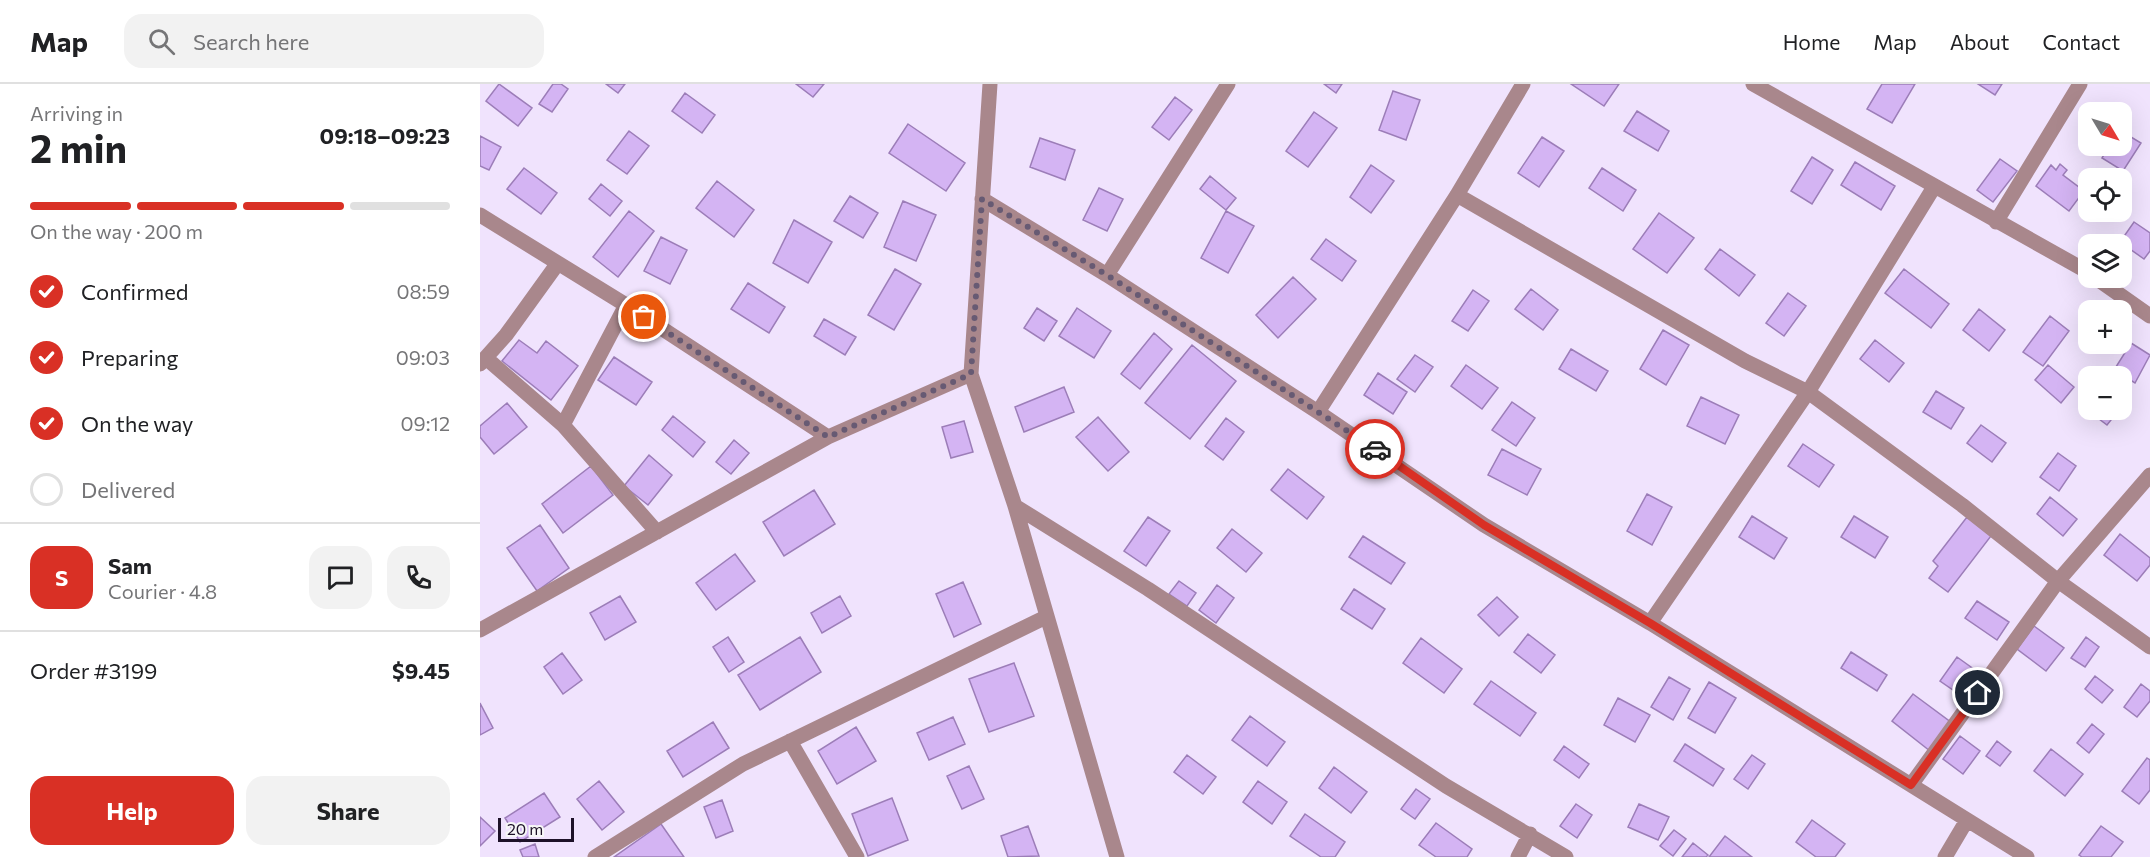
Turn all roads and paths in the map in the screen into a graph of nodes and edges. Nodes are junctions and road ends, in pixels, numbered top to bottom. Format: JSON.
{"nodes":[{"id":1,"x":990,"y":84,"type":"edge"},
{"id":2,"x":1228,"y":84,"type":"edge"},
{"id":3,"x":1523,"y":84,"type":"edge"},
{"id":4,"x":1753,"y":84,"type":"edge"},
{"id":5,"x":2080,"y":84,"type":"edge"},
{"id":6,"x":1934,"y":187,"type":"junction"},
{"id":7,"x":1457,"y":195,"type":"junction"},
{"id":8,"x":982,"y":199,"type":"junction"},
{"id":9,"x":480,"y":215,"type":"edge"},
{"id":10,"x":1996,"y":222,"type":"junction"},
{"id":11,"x":558,"y":263,"type":"junction"},
{"id":12,"x":2078,"y":267,"type":"edge"},
{"id":13,"x":1107,"y":275,"type":"junction"},
{"id":14,"x":2110,"y":288,"type":"edge"},
{"id":15,"x":626,"y":305,"type":"junction"},
{"id":16,"x":2150,"y":316,"type":"edge"},
{"id":17,"x":483,"y":361,"type":"edge"},
{"id":18,"x":971,"y":374,"type":"junction"},
{"id":19,"x":1808,"y":392,"type":"junction"},
{"id":20,"x":1318,"y":412,"type":"junction"},
{"id":21,"x":563,"y":425,"type":"junction"},
{"id":22,"x":828,"y":437,"type":"junction"},
{"id":23,"x":2150,"y":475,"type":"edge"},
{"id":24,"x":1015,"y":506,"type":"junction"},
{"id":25,"x":657,"y":532,"type":"junction"},
{"id":26,"x":2058,"y":581,"type":"junction"},
{"id":27,"x":1046,"y":617,"type":"junction"},
{"id":28,"x":1650,"y":623,"type":"junction"},
{"id":29,"x":480,"y":630,"type":"edge"},
{"id":30,"x":2150,"y":647,"type":"edge"},
{"id":31,"x":790,"y":741,"type":"junction"},
{"id":32,"x":1911,"y":785,"type":"junction"},
{"id":33,"x":1967,"y":820,"type":"junction"},
{"id":34,"x":1530,"y":834,"type":"junction"},
{"id":35,"x":596,"y":857,"type":"edge"},
{"id":36,"x":857,"y":857,"type":"edge"},
{"id":37,"x":1117,"y":857,"type":"edge"},
{"id":38,"x":1518,"y":857,"type":"edge"},
{"id":39,"x":1566,"y":857,"type":"edge"},
{"id":40,"x":1945,"y":857,"type":"edge"},
{"id":41,"x":2027,"y":857,"type":"edge"}],
"edges":[{"from":1,"to":8,"type":"street"},
{"from":2,"to":13,"type":"street"},
{"from":3,"to":7,"type":"street"},
{"from":4,"to":6,"type":"street"},
{"from":5,"to":10,"type":"street"},
{"from":6,"to":10,"type":"street"},
{"from":6,"to":19,"type":"street"},
{"from":7,"to":19,"type":"street"},
{"from":7,"to":20,"type":"street"},
{"from":8,"to":13,"type":"street"},
{"from":8,"to":18,"type":"street"},
{"from":9,"to":11,"type":"street"},
{"from":10,"to":12,"type":"street"},
{"from":11,"to":15,"type":"street"},
{"from":11,"to":17,"type":"street"},
{"from":13,"to":20,"type":"street"},
{"from":14,"to":16,"type":"street"},
{"from":15,"to":21,"type":"street"},
{"from":15,"to":22,"type":"street"},
{"from":17,"to":21,"type":"street"},
{"from":18,"to":22,"type":"street"},
{"from":18,"to":24,"type":"street"},
{"from":19,"to":26,"type":"street"},
{"from":19,"to":28,"type":"street"},
{"from":20,"to":28,"type":"street"},
{"from":21,"to":25,"type":"street"},
{"from":22,"to":25,"type":"street"},
{"from":23,"to":26,"type":"street"},
{"from":24,"to":27,"type":"street"},
{"from":24,"to":34,"type":"street"},
{"from":25,"to":29,"type":"street"},
{"from":26,"to":30,"type":"street"},
{"from":26,"to":32,"type":"street"},
{"from":27,"to":31,"type":"street"},
{"from":27,"to":37,"type":"street"},
{"from":28,"to":32,"type":"street"},
{"from":31,"to":35,"type":"street"},
{"from":31,"to":36,"type":"street"},
{"from":32,"to":33,"type":"street"},
{"from":33,"to":40,"type":"street"},
{"from":33,"to":41,"type":"street"},
{"from":34,"to":38,"type":"street"},
{"from":34,"to":39,"type":"street"}]}
